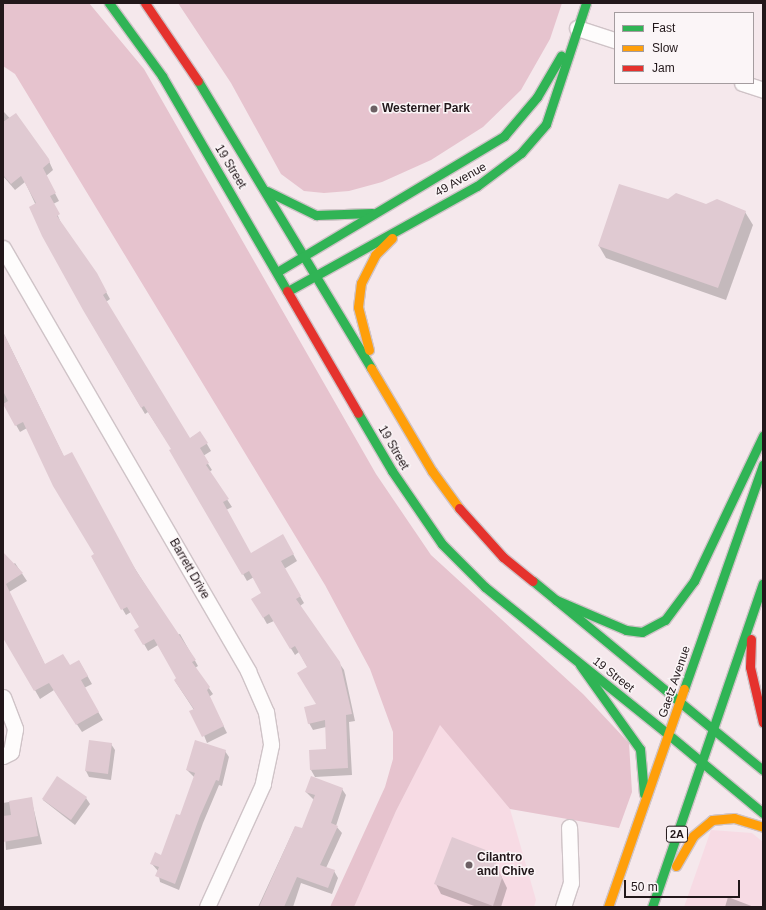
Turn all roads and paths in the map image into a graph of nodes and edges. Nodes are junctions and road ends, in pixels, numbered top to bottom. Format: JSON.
{"nodes":[{"id":1,"x":109,"y":3,"type":"edge"},
{"id":2,"x":145,"y":3,"type":"edge"},
{"id":3,"x":586,"y":3,"type":"edge"},
{"id":4,"x":577,"y":28,"type":"junction"},
{"id":5,"x":614,"y":40,"type":"edge"},
{"id":6,"x":745,"y":84,"type":"edge"},
{"id":7,"x":763,"y":90,"type":"edge"},
{"id":8,"x":266,"y":191,"type":"junction"},
{"id":9,"x":378,"y":212,"type":"junction"},
{"id":10,"x":407,"y":222,"type":"junction"},
{"id":11,"x":3,"y":248,"type":"edge"},
{"id":12,"x":304,"y":256,"type":"junction"},
{"id":13,"x":277,"y":272,"type":"junction"},
{"id":14,"x":315,"y":275,"type":"junction"},
{"id":15,"x":288,"y":292,"type":"junction"},
{"id":16,"x":377,"y":380,"type":"junction"},
{"id":17,"x":763,"y":436,"type":"edge"},
{"id":18,"x":763,"y":465,"type":"edge"},
{"id":19,"x":763,"y":583,"type":"edge"},
{"id":20,"x":556,"y":600,"type":"junction"},
{"id":21,"x":751,"y":617,"type":"junction"},
{"id":22,"x":580,"y":665,"type":"junction"},
{"id":23,"x":3,"y":697,"type":"edge"},
{"id":24,"x":681,"y":703,"type":"junction"},
{"id":25,"x":763,"y":723,"type":"edge"},
{"id":26,"x":713,"y":729,"type":"junction"},
{"id":27,"x":669,"y":735,"type":"junction"},
{"id":28,"x":3,"y":756,"type":"edge"},
{"id":29,"x":701,"y":762,"type":"junction"},
{"id":30,"x":763,"y":770,"type":"edge"},
{"id":31,"x":644,"y":805,"type":"junction"},
{"id":32,"x":763,"y":813,"type":"edge"},
{"id":33,"x":570,"y":827,"type":"dead end"},
{"id":34,"x":763,"y":827,"type":"edge"},
{"id":35,"x":207,"y":907,"type":"edge"},
{"id":36,"x":563,"y":907,"type":"edge"},
{"id":37,"x":608,"y":907,"type":"edge"},
{"id":38,"x":652,"y":907,"type":"edge"}],
"edges":[{"from":1,"to":13,"type":"main road","name":"19 Street"},
{"from":2,"to":8,"type":"main road","name":"19 Street"},
{"from":3,"to":4,"type":"main road","name":"49 Avenue"},
{"from":4,"to":5,"type":"street"},
{"from":4,"to":9,"type":"main road","name":"49 Avenue"},
{"from":4,"to":10,"type":"main road","name":"49 Avenue"},
{"from":6,"to":7,"type":"street"},
{"from":8,"to":9,"type":"main road"},
{"from":8,"to":12,"type":"main road","name":"19 Street"},
{"from":9,"to":12,"type":"main road","name":"49 Avenue"},
{"from":10,"to":14,"type":"main road","name":"49 Avenue"},
{"from":10,"to":16,"type":"main road"},
{"from":11,"to":35,"type":"street","name":"Barrett Drive"},
{"from":12,"to":13,"type":"main road","name":"49 Avenue"},
{"from":12,"to":14,"type":"main road","name":"19 Street"},
{"from":13,"to":15,"type":"main road","name":"19 Street"},
{"from":14,"to":15,"type":"main road","name":"49 Avenue"},
{"from":14,"to":16,"type":"main road","name":"19 Street"},
{"from":15,"to":22,"type":"main road","name":"19 Street"},
{"from":16,"to":20,"type":"main road","name":"19 Street"},
{"from":17,"to":20,"type":"main road"},
{"from":18,"to":24,"type":"main road","name":"Gaetz Avenue"},
{"from":19,"to":21,"type":"main road"},
{"from":20,"to":24,"type":"main road","name":"19 Street"},
{"from":21,"to":25,"type":"main road"},
{"from":21,"to":26,"type":"main road"},
{"from":22,"to":27,"type":"main road","name":"19 Street"},
{"from":22,"to":31,"type":"main road"},
{"from":23,"to":28,"type":"street"},
{"from":24,"to":26,"type":"main road","name":"19 Street"},
{"from":24,"to":27,"type":"main road","name":"Gaetz Avenue"},
{"from":26,"to":29,"type":"main road","number":"2A"},
{"from":26,"to":30,"type":"main road","name":"19 Street"},
{"from":27,"to":29,"type":"main road","name":"19 Street"},
{"from":27,"to":31,"type":"main road","name":"Gaetz Avenue"},
{"from":29,"to":32,"type":"main road","name":"19 Street"},
{"from":29,"to":38,"type":"main road","number":"2A"},
{"from":31,"to":37,"type":"main road","name":"Gaetz Avenue"},
{"from":33,"to":36,"type":"street"},
{"from":34,"to":38,"type":"main road"}]}
